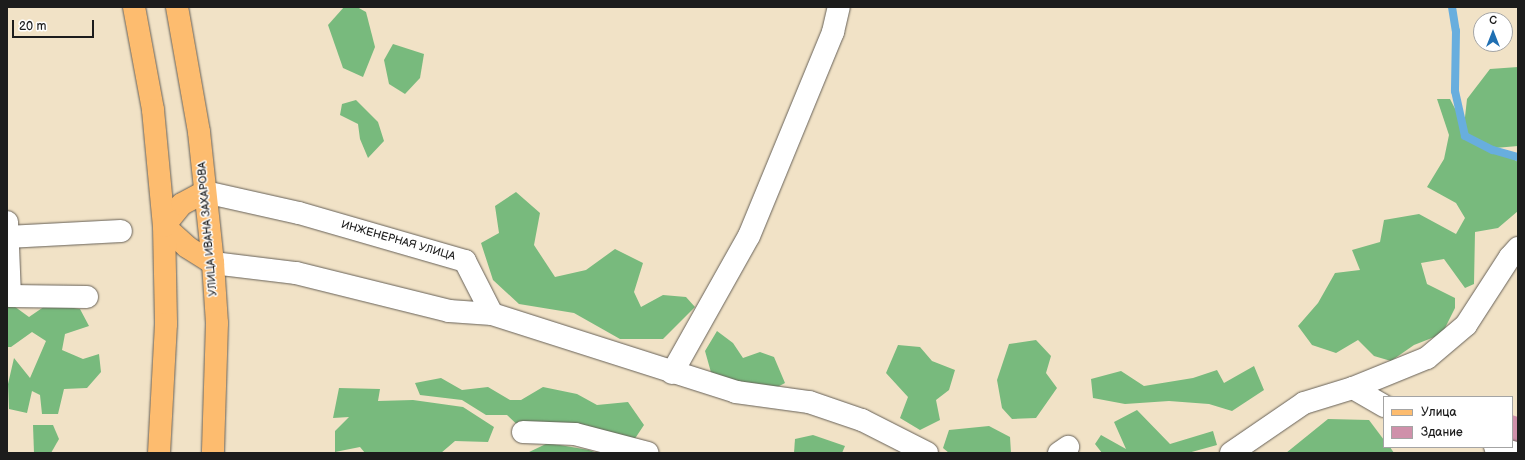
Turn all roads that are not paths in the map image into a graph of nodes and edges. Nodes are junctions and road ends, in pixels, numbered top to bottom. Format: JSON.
{"nodes":[{"id":1,"x":134,"y":7,"type":"edge"},
{"id":2,"x":177,"y":7,"type":"edge"},
{"id":3,"x":839,"y":7,"type":"edge"},
{"id":4,"x":206,"y":192,"type":"junction"},
{"id":5,"x":164,"y":226,"type":"junction"},
{"id":6,"x":7,"y":232,"type":"edge"},
{"id":7,"x":121,"y":232,"type":"dead end"},
{"id":8,"x":1518,"y":248,"type":"edge"},
{"id":9,"x":212,"y":263,"type":"junction"},
{"id":10,"x":87,"y":297,"type":"dead end"},
{"id":11,"x":492,"y":314,"type":"junction"},
{"id":12,"x":672,"y":373,"type":"junction"},
{"id":13,"x":1353,"y":388,"type":"junction"},
{"id":14,"x":1383,"y":405,"type":"edge"},
{"id":15,"x":524,"y":432,"type":"dead end"},
{"id":16,"x":1498,"y":448,"type":"edge"},
{"id":17,"x":159,"y":453,"type":"edge"},
{"id":18,"x":213,"y":453,"type":"edge"},
{"id":19,"x":648,"y":453,"type":"edge"},
{"id":20,"x":927,"y":453,"type":"edge"},
{"id":21,"x":1230,"y":453,"type":"edge"},
{"id":22,"x":1516,"y":453,"type":"edge"}],
"edges":[{"from":1,"to":5,"type":"main road"},
{"from":2,"to":4,"type":"main road","name":"УЛИЦА ИВАНА ЗАХАРОВА"},
{"from":3,"to":12,"type":"street"},
{"from":4,"to":5,"type":"main road"},
{"from":4,"to":9,"type":"main road","name":"УЛИЦА ИВАНА ЗАХАРОВА"},
{"from":4,"to":11,"type":"street","name":"ИНЖЕНЕРНАЯ УЛИЦА"},
{"from":5,"to":9,"type":"main road"},
{"from":5,"to":17,"type":"main road"},
{"from":6,"to":7,"type":"street"},
{"from":6,"to":10,"type":"street"},
{"from":8,"to":13,"type":"street"},
{"from":9,"to":11,"type":"street"},
{"from":9,"to":18,"type":"main road","name":"УЛИЦА ИВАНА ЗАХАРОВА"},
{"from":11,"to":12,"type":"street"},
{"from":12,"to":20,"type":"street"},
{"from":13,"to":14,"type":"street"},
{"from":13,"to":21,"type":"street"},
{"from":15,"to":19,"type":"street"},
{"from":16,"to":22,"type":"street"}]}
